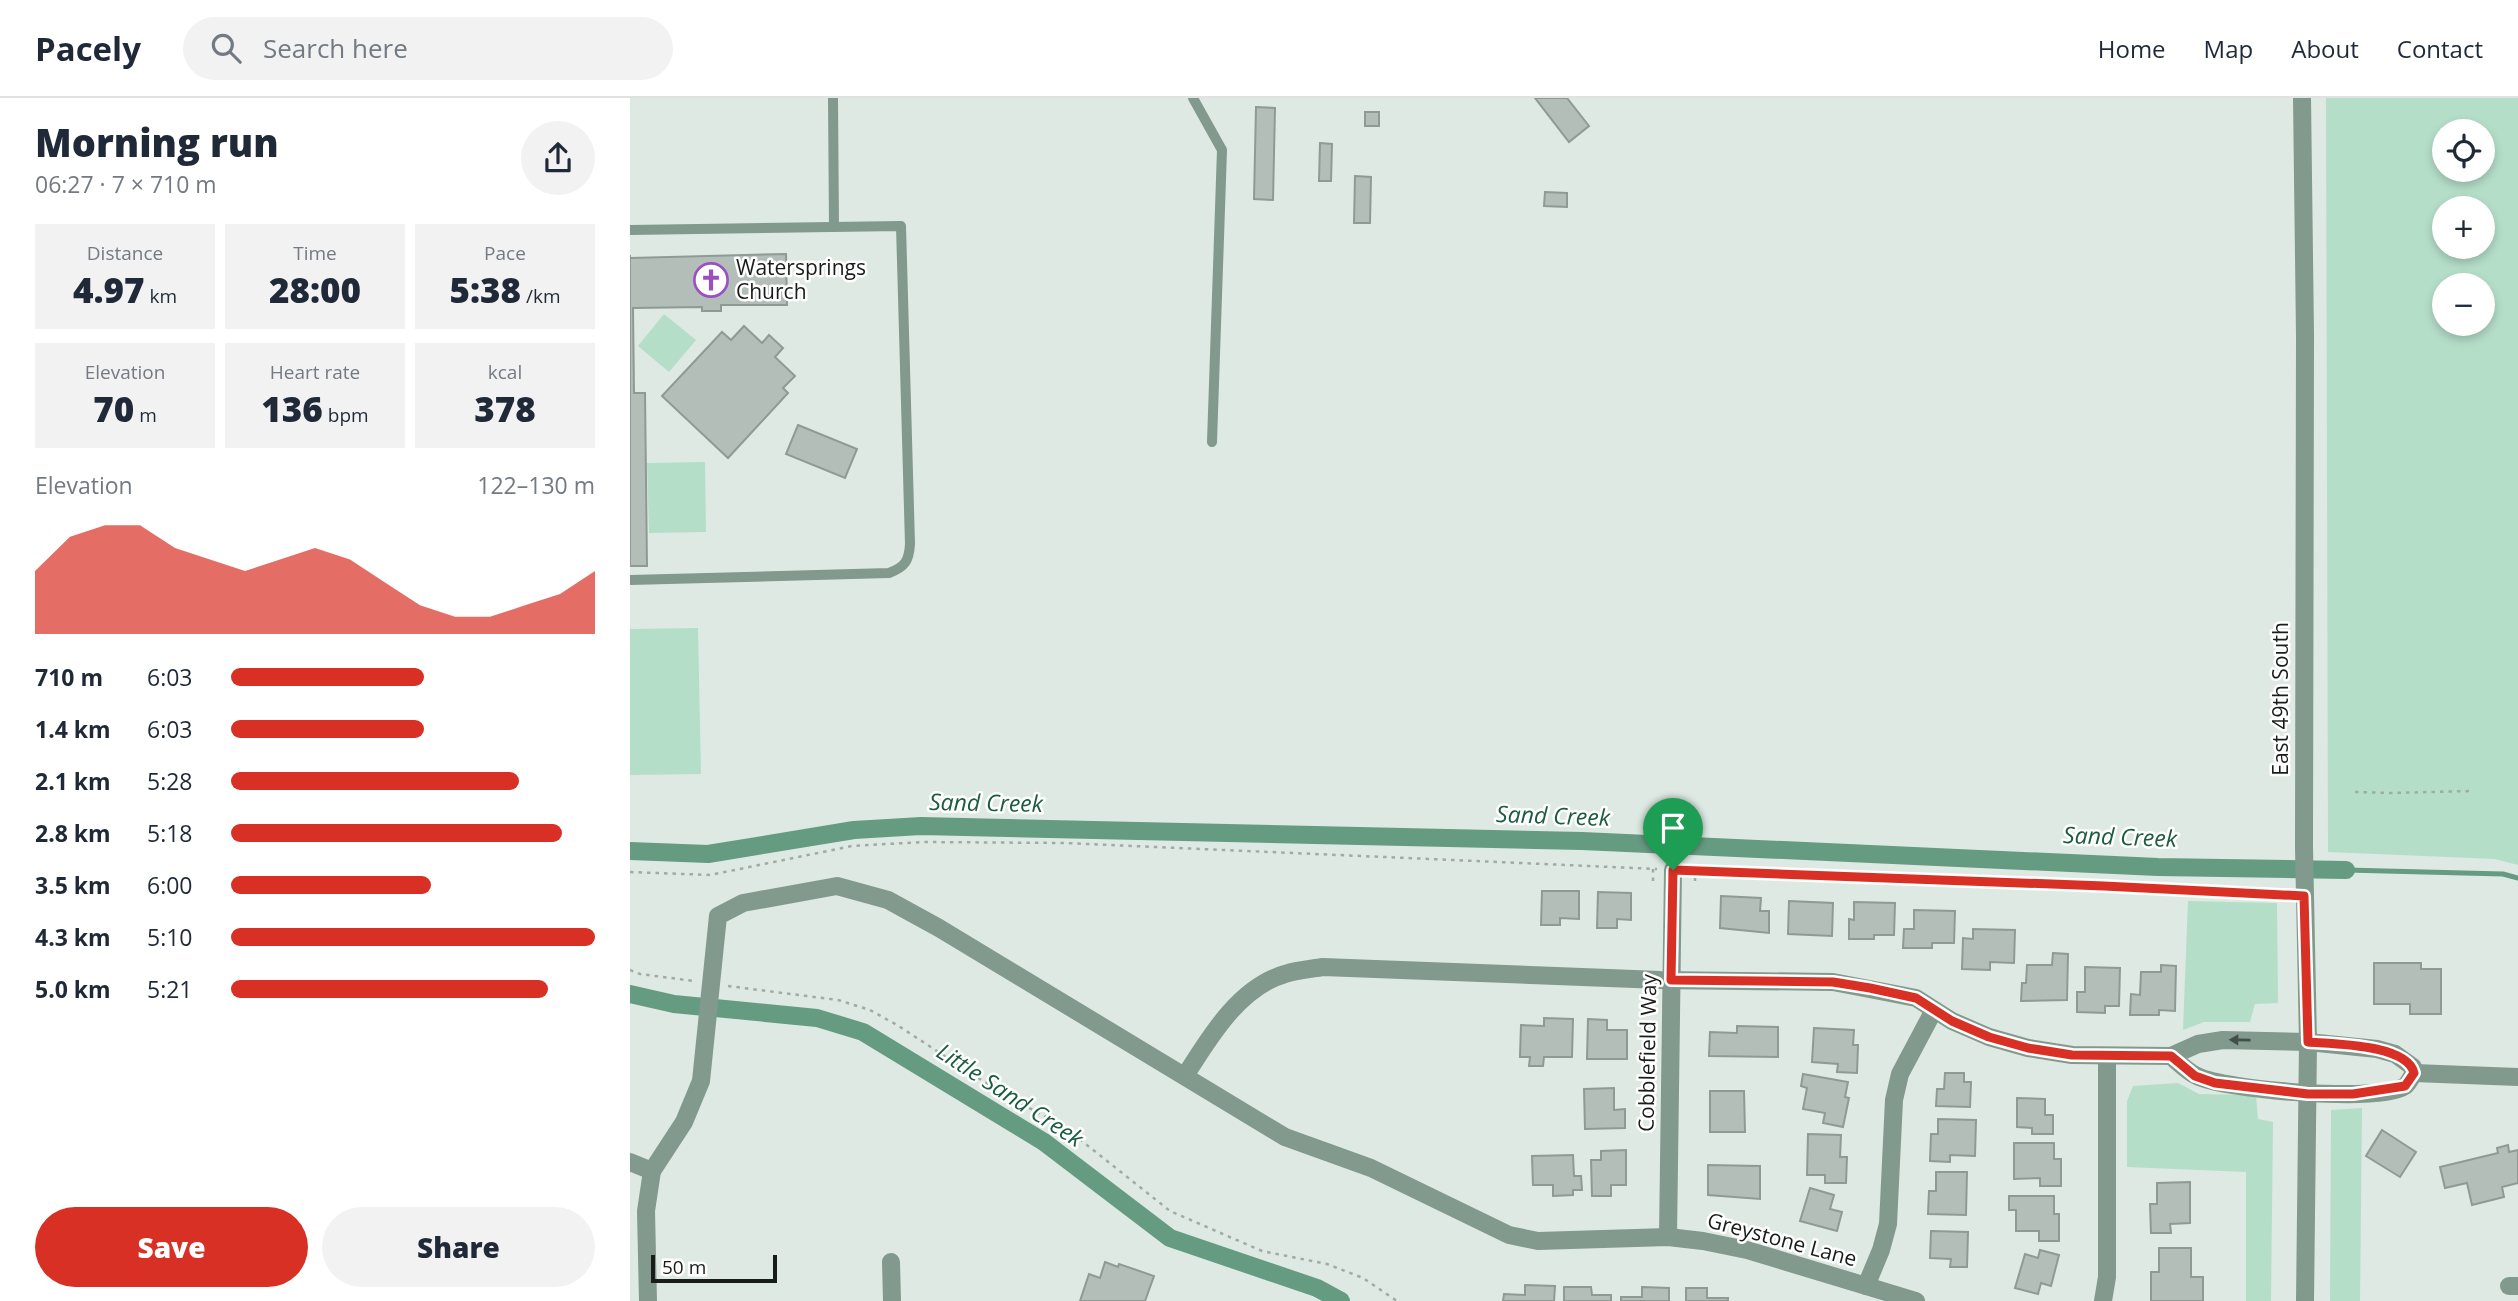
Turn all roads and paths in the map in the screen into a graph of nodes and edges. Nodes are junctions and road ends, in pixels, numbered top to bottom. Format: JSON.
{"nodes":[{"id":1,"x":833,"y":98,"type":"edge"},
{"id":2,"x":1193,"y":98,"type":"edge"},
{"id":3,"x":2302,"y":98,"type":"edge"},
{"id":4,"x":834,"y":227,"type":"junction"},
{"id":5,"x":630,"y":230,"type":"edge"},
{"id":6,"x":1212,"y":442,"type":"dead end"},
{"id":7,"x":630,"y":579,"type":"edge"},
{"id":8,"x":2472,"y":790,"type":"dead end"},
{"id":9,"x":2355,"y":792,"type":"dead end"},
{"id":10,"x":1653,"y":869,"type":"junction"},
{"id":11,"x":1673,"y":870,"type":"junction"},
{"id":12,"x":1695,"y":871,"type":"junction"},
{"id":13,"x":630,"y":872,"type":"edge"},
{"id":14,"x":1695,"y":881,"type":"dead end"},
{"id":15,"x":1653,"y":883,"type":"dead end"},
{"id":16,"x":2304,"y":896,"type":"junction"},
{"id":17,"x":630,"y":970,"type":"edge"},
{"id":18,"x":1671,"y":980,"type":"junction"},
{"id":19,"x":711,"y":984,"type":"junction"},
{"id":20,"x":1934,"y":1010,"type":"junction"},
{"id":21,"x":2308,"y":1042,"type":"junction"},
{"id":22,"x":2107,"y":1056,"type":"junction"},
{"id":23,"x":2171,"y":1056,"type":"junction"},
{"id":24,"x":2414,"y":1073,"type":"junction"},
{"id":25,"x":1185,"y":1076,"type":"junction"},
{"id":26,"x":2518,"y":1077,"type":"edge"},
{"id":27,"x":2308,"y":1094,"type":"junction"},
{"id":28,"x":630,"y":1162,"type":"edge"},
{"id":29,"x":652,"y":1171,"type":"junction"},
{"id":30,"x":1668,"y":1237,"type":"junction"},
{"id":31,"x":891,"y":1262,"type":"dead end"},
{"id":32,"x":1866,"y":1286,"type":"junction"},
{"id":33,"x":648,"y":1301,"type":"edge"},
{"id":34,"x":892,"y":1301,"type":"edge"},
{"id":35,"x":1397,"y":1301,"type":"edge"},
{"id":36,"x":1916,"y":1301,"type":"edge"},
{"id":37,"x":2103,"y":1301,"type":"edge"},
{"id":38,"x":2305,"y":1301,"type":"edge"}],
"edges":[{"from":1,"to":4,"type":"lane"},
{"from":2,"to":6,"type":"lane"},
{"from":3,"to":16,"type":"street","name":"East 49th South"},
{"from":4,"to":5,"type":"lane"},
{"from":4,"to":7,"type":"lane"},
{"from":8,"to":9,"type":"path"},
{"from":10,"to":11,"type":"path"},
{"from":10,"to":13,"type":"path"},
{"from":10,"to":15,"type":"path"},
{"from":11,"to":12,"type":"path"},
{"from":11,"to":18,"type":"street","name":"Cobblefield Way"},
{"from":12,"to":14,"type":"path"},
{"from":12,"to":16,"type":"path"},
{"from":16,"to":21,"type":"street","name":"East 49th South"},
{"from":17,"to":19,"type":"path"},
{"from":18,"to":20,"type":"street"},
{"from":18,"to":25,"type":"street"},
{"from":18,"to":30,"type":"street","name":"Cobblefield Way"},
{"from":19,"to":25,"type":"street","name":"Greystone Lane"},
{"from":19,"to":29,"type":"street"},
{"from":19,"to":35,"type":"path"},
{"from":20,"to":22,"type":"street"},
{"from":20,"to":32,"type":"street"},
{"from":21,"to":23,"type":"street","one_way":true},
{"from":21,"to":24,"type":"street"},
{"from":21,"to":27,"type":"street","name":"East 49th South"},
{"from":22,"to":23,"type":"street"},
{"from":22,"to":37,"type":"street"},
{"from":23,"to":27,"type":"street"},
{"from":24,"to":26,"type":"street"},
{"from":24,"to":27,"type":"street"},
{"from":25,"to":30,"type":"street","name":"Greystone Lane"},
{"from":27,"to":38,"type":"street","name":"East 49th South"},
{"from":28,"to":29,"type":"street"},
{"from":29,"to":33,"type":"street"},
{"from":30,"to":32,"type":"street","name":"Greystone Lane"},
{"from":31,"to":34,"type":"street"},
{"from":32,"to":36,"type":"street","name":"Greystone Lane"}]}
